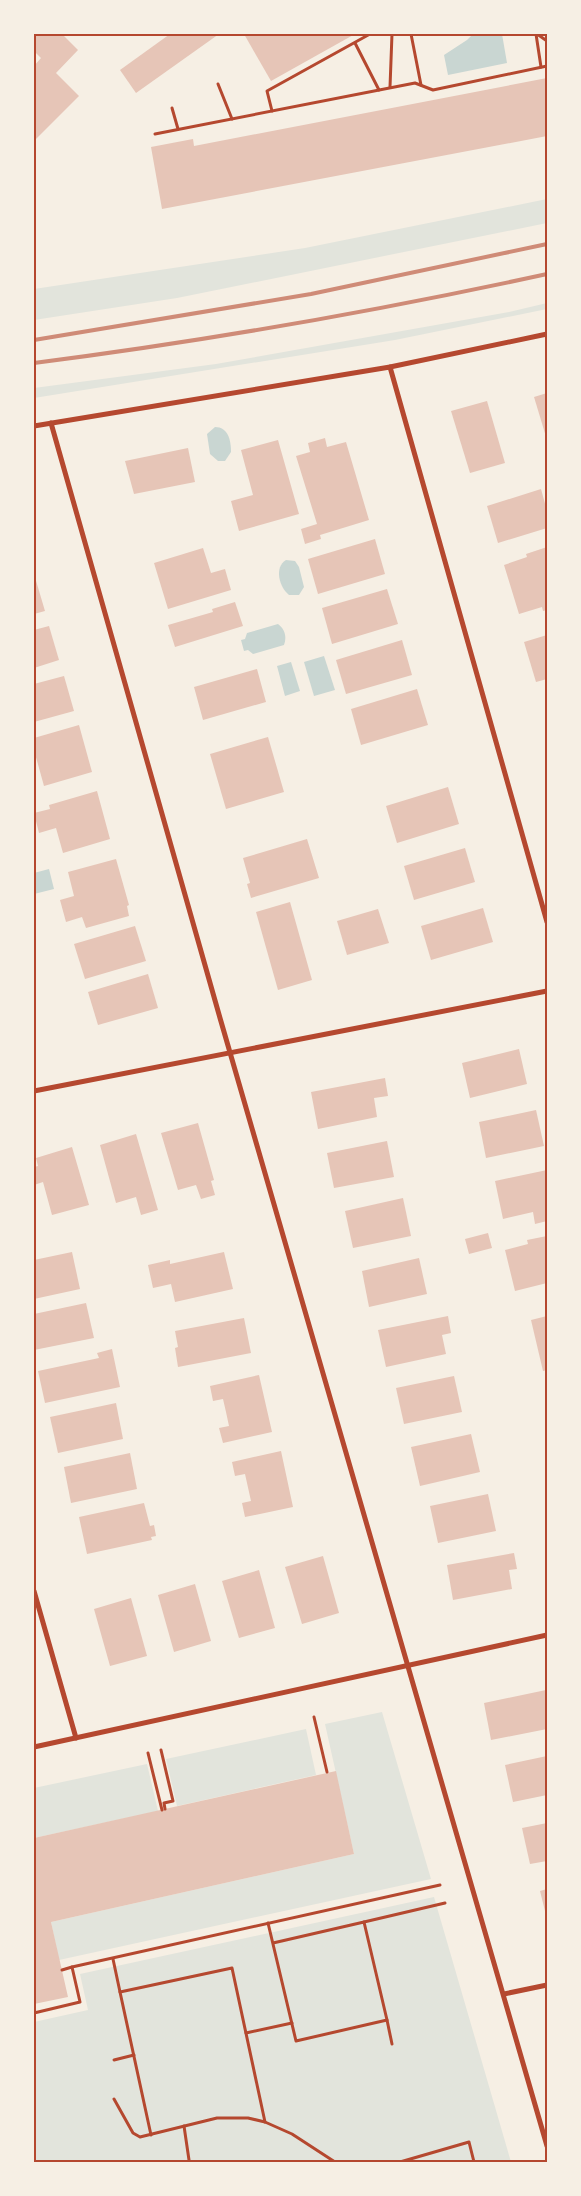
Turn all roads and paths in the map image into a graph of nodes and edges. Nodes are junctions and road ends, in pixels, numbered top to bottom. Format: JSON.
{"nodes":[{"id":1,"x":370,"y":34,"type":"edge"},
{"id":2,"x":392,"y":34,"type":"edge"},
{"id":3,"x":412,"y":34,"type":"edge"},
{"id":4,"x":536,"y":34,"type":"edge"},
{"id":5,"x":547,"y":41,"type":"edge"},
{"id":6,"x":355,"y":43,"type":"junction"},
{"id":7,"x":547,"y":66,"type":"edge"},
{"id":8,"x":542,"y":67,"type":"junction"},
{"id":9,"x":218,"y":84,"type":"dead end"},
{"id":10,"x":422,"y":85,"type":"junction"},
{"id":11,"x":390,"y":88,"type":"junction"},
{"id":12,"x":379,"y":90,"type":"junction"},
{"id":13,"x":172,"y":108,"type":"dead end"},
{"id":14,"x":272,"y":111,"type":"junction"},
{"id":15,"x":232,"y":119,"type":"junction"},
{"id":16,"x":178,"y":130,"type":"junction"},
{"id":17,"x":155,"y":134,"type":"dead end"},
{"id":18,"x":547,"y":334,"type":"edge"},
{"id":19,"x":390,"y":367,"type":"junction"},
{"id":20,"x":51,"y":423,"type":"junction"},
{"id":21,"x":34,"y":426,"type":"edge"},
{"id":22,"x":547,"y":922,"type":"edge"},
{"id":23,"x":547,"y":990,"type":"edge"},
{"id":24,"x":231,"y":1054,"type":"junction"},
{"id":25,"x":34,"y":1092,"type":"edge"},
{"id":26,"x":34,"y":1591,"type":"edge"},
{"id":27,"x":547,"y":1635,"type":"edge"},
{"id":28,"x":409,"y":1665,"type":"junction"},
{"id":29,"x":314,"y":1717,"type":"dead end"},
{"id":30,"x":76,"y":1738,"type":"junction"},
{"id":31,"x":34,"y":1747,"type":"edge"},
{"id":32,"x":161,"y":1750,"type":"dead end"},
{"id":33,"x":148,"y":1753,"type":"dead end"},
{"id":34,"x":327,"y":1772,"type":"dead end"},
{"id":35,"x":440,"y":1885,"type":"dead end"},
{"id":36,"x":445,"y":1903,"type":"dead end"},
{"id":37,"x":364,"y":1922,"type":"junction"},
{"id":38,"x":268,"y":1924,"type":"junction"},
{"id":39,"x":273,"y":1943,"type":"junction"},
{"id":40,"x":112,"y":1958,"type":"junction"},
{"id":41,"x":72,"y":1967,"type":"junction"},
{"id":42,"x":62,"y":1970,"type":"dead end"},
{"id":43,"x":547,"y":1985,"type":"edge"},
{"id":44,"x":120,"y":1992,"type":"junction"},
{"id":45,"x":504,"y":1994,"type":"junction"},
{"id":46,"x":34,"y":2013,"type":"edge"},
{"id":47,"x":387,"y":2020,"type":"junction"},
{"id":48,"x":292,"y":2023,"type":"junction"},
{"id":49,"x":246,"y":2033,"type":"junction"},
{"id":50,"x":392,"y":2044,"type":"dead end"},
{"id":51,"x":134,"y":2055,"type":"junction"},
{"id":52,"x":114,"y":2060,"type":"dead end"},
{"id":53,"x":114,"y":2099,"type":"dead end"},
{"id":54,"x":265,"y":2122,"type":"junction"},
{"id":55,"x":184,"y":2126,"type":"junction"},
{"id":56,"x":151,"y":2135,"type":"junction"},
{"id":57,"x":547,"y":2146,"type":"edge"},
{"id":58,"x":189,"y":2160,"type":"dead end"},
{"id":59,"x":334,"y":2162,"type":"edge"},
{"id":60,"x":400,"y":2162,"type":"edge"},
{"id":61,"x":474,"y":2162,"type":"edge"}],
"edges":[{"from":1,"to":6,"type":"path"},
{"from":2,"to":11,"type":"path"},
{"from":3,"to":10,"type":"path"},
{"from":4,"to":5,"type":"path"},
{"from":4,"to":8,"type":"path"},
{"from":6,"to":12,"type":"path"},
{"from":6,"to":14,"type":"path"},
{"from":7,"to":8,"type":"path"},
{"from":8,"to":10,"type":"path"},
{"from":9,"to":15,"type":"path"},
{"from":10,"to":11,"type":"path"},
{"from":11,"to":12,"type":"path"},
{"from":12,"to":14,"type":"path"},
{"from":13,"to":16,"type":"path"},
{"from":14,"to":15,"type":"path"},
{"from":15,"to":16,"type":"path"},
{"from":16,"to":17,"type":"path"},
{"from":18,"to":19,"type":"street"},
{"from":19,"to":20,"type":"street"},
{"from":19,"to":22,"type":"street"},
{"from":20,"to":21,"type":"street"},
{"from":20,"to":24,"type":"street"},
{"from":23,"to":24,"type":"street"},
{"from":24,"to":25,"type":"street"},
{"from":24,"to":28,"type":"street"},
{"from":26,"to":30,"type":"street"},
{"from":27,"to":28,"type":"street"},
{"from":28,"to":30,"type":"street"},
{"from":28,"to":45,"type":"street"},
{"from":29,"to":34,"type":"path"},
{"from":30,"to":31,"type":"street"},
{"from":32,"to":33,"type":"path"},
{"from":35,"to":38,"type":"path"},
{"from":36,"to":37,"type":"path"},
{"from":37,"to":39,"type":"path"},
{"from":37,"to":47,"type":"path"},
{"from":38,"to":39,"type":"path"},
{"from":38,"to":40,"type":"path"},
{"from":39,"to":48,"type":"path"},
{"from":40,"to":41,"type":"path"},
{"from":40,"to":44,"type":"path"},
{"from":41,"to":42,"type":"path"},
{"from":41,"to":46,"type":"path"},
{"from":43,"to":45,"type":"street"},
{"from":44,"to":49,"type":"path"},
{"from":44,"to":51,"type":"path"},
{"from":45,"to":57,"type":"street"},
{"from":47,"to":48,"type":"path"},
{"from":47,"to":50,"type":"path"},
{"from":48,"to":49,"type":"path"},
{"from":49,"to":54,"type":"path"},
{"from":51,"to":52,"type":"path"},
{"from":51,"to":56,"type":"path"},
{"from":53,"to":56,"type":"path"},
{"from":54,"to":55,"type":"path"},
{"from":54,"to":59,"type":"path"},
{"from":55,"to":56,"type":"path"},
{"from":55,"to":58,"type":"path"},
{"from":60,"to":61,"type":"path"}]}
